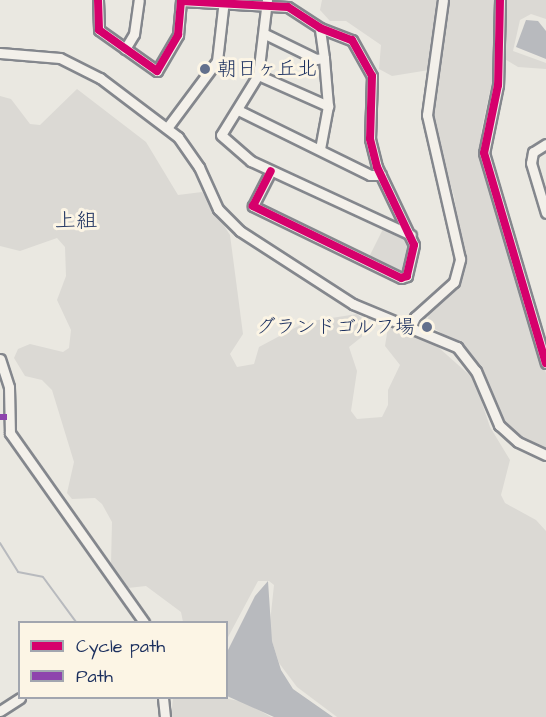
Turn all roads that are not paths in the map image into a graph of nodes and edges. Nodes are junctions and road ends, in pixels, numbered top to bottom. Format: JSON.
{"nodes":[{"id":1,"x":98,"y":0,"type":"edge"},
{"id":2,"x":139,"y":0,"type":"edge"},
{"id":3,"x":181,"y":0,"type":"edge"},
{"id":4,"x":298,"y":0,"type":"edge"},
{"id":5,"x":443,"y":0,"type":"edge"},
{"id":6,"x":500,"y":0,"type":"edge"},
{"id":7,"x":224,"y":1,"type":"edge"},
{"id":8,"x":267,"y":2,"type":"edge"},
{"id":9,"x":297,"y":11,"type":"junction"},
{"id":10,"x":320,"y":28,"type":"junction"},
{"id":11,"x":265,"y":34,"type":"junction"},
{"id":12,"x":125,"y":49,"type":"junction"},
{"id":13,"x":0,"y":53,"type":"edge"},
{"id":14,"x":324,"y":58,"type":"junction"},
{"id":15,"x":258,"y":75,"type":"junction"},
{"id":16,"x":328,"y":106,"type":"junction"},
{"id":17,"x":238,"y":110,"type":"junction"},
{"id":18,"x":167,"y":128,"type":"junction"},
{"id":19,"x":546,"y":144,"type":"edge"},
{"id":20,"x":320,"y":149,"type":"junction"},
{"id":21,"x":271,"y":171,"type":"junction"},
{"id":22,"x":381,"y":176,"type":"junction"},
{"id":23,"x":546,"y":213,"type":"edge"},
{"id":24,"x":411,"y":235,"type":"junction"},
{"id":25,"x":411,"y":326,"type":"junction"},
{"id":26,"x":0,"y":359,"type":"edge"},
{"id":27,"x":546,"y":363,"type":"edge"},
{"id":28,"x":546,"y":455,"type":"edge"},
{"id":29,"x":141,"y":619,"type":"edge"},
{"id":30,"x":18,"y":699,"type":"edge"},
{"id":31,"x":163,"y":699,"type":"edge"},
{"id":32,"x":0,"y":711,"type":"edge"},
{"id":33,"x":165,"y":717,"type":"edge"}],
"edges":[{"from":1,"to":12,"type":"street"},
{"from":2,"to":12,"type":"street"},
{"from":3,"to":7,"type":"street"},
{"from":3,"to":12,"type":"street"},
{"from":4,"to":9,"type":"street"},
{"from":5,"to":25,"type":"street"},
{"from":6,"to":27,"type":"street"},
{"from":7,"to":8,"type":"street"},
{"from":7,"to":18,"type":"street"},
{"from":8,"to":9,"type":"street"},
{"from":8,"to":11,"type":"street"},
{"from":9,"to":10,"type":"street"},
{"from":10,"to":14,"type":"street"},
{"from":10,"to":22,"type":"street"},
{"from":11,"to":14,"type":"street"},
{"from":11,"to":15,"type":"street"},
{"from":13,"to":18,"type":"street"},
{"from":14,"to":16,"type":"street"},
{"from":15,"to":16,"type":"street"},
{"from":15,"to":17,"type":"street"},
{"from":16,"to":20,"type":"street"},
{"from":17,"to":20,"type":"street"},
{"from":17,"to":21,"type":"street"},
{"from":18,"to":25,"type":"street"},
{"from":19,"to":23,"type":"street"},
{"from":20,"to":22,"type":"street"},
{"from":21,"to":24,"type":"street"},
{"from":21,"to":24,"type":"street"},
{"from":22,"to":24,"type":"street"},
{"from":25,"to":28,"type":"street"},
{"from":26,"to":29,"type":"street"},
{"from":30,"to":32,"type":"street"},
{"from":31,"to":33,"type":"street"}]}
